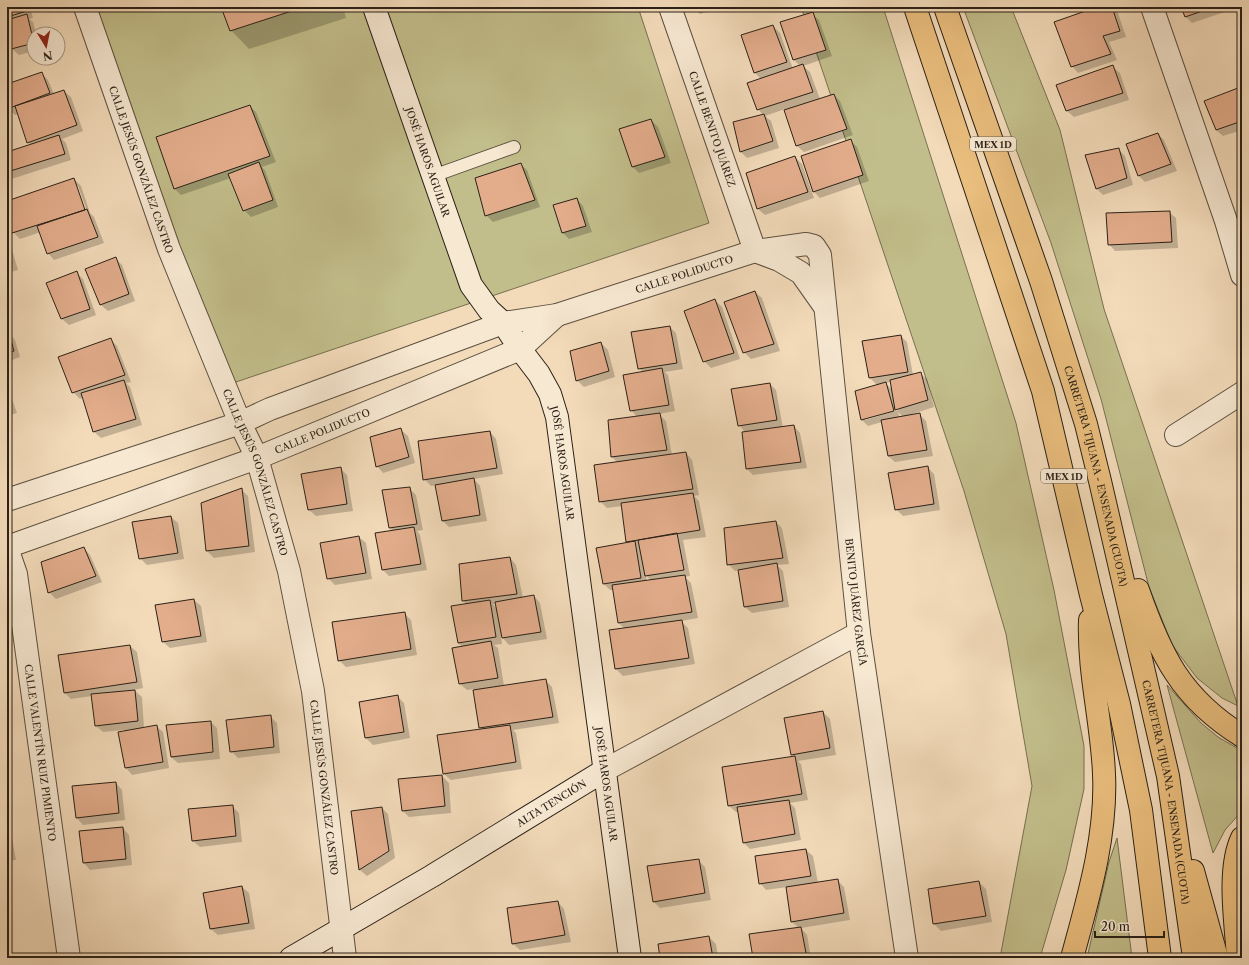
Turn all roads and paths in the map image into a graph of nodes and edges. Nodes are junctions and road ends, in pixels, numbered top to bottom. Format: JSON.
{"nodes":[{"id":1,"x":85,"y":7,"type":"edge"},
{"id":2,"x":374,"y":7,"type":"edge"},
{"id":3,"x":670,"y":7,"type":"edge"},
{"id":4,"x":915,"y":7,"type":"edge"},
{"id":5,"x":945,"y":7,"type":"edge"},
{"id":6,"x":1152,"y":7,"type":"edge"},
{"id":7,"x":514,"y":147,"type":"dead end"},
{"id":8,"x":433,"y":176,"type":"junction"},
{"id":9,"x":814,"y":246,"type":"joint"},
{"id":10,"x":755,"y":252,"type":"junction"},
{"id":11,"x":1242,"y":275,"type":"edge"},
{"id":12,"x":825,"y":307,"type":"junction"},
{"id":13,"x":557,"y":315,"type":"junction"},
{"id":14,"x":503,"y":323,"type":"junction"},
{"id":15,"x":520,"y":349,"type":"junction"},
{"id":16,"x":1242,"y":393,"type":"edge"},
{"id":17,"x":240,"y":423,"type":"junction"},
{"id":18,"x":1176,"y":435,"type":"dead end"},
{"id":19,"x":257,"y":458,"type":"junction"},
{"id":20,"x":1100,"y":480,"type":"junction"},
{"id":21,"x":7,"y":500,"type":"edge"},
{"id":22,"x":7,"y":548,"type":"edge"},
{"id":23,"x":1091,"y":595,"type":"junction"},
{"id":24,"x":859,"y":633,"type":"junction"},
{"id":25,"x":1242,"y":736,"type":"edge"},
{"id":26,"x":605,"y":770,"type":"junction"},
{"id":27,"x":1169,"y":787,"type":"junction"},
{"id":28,"x":1242,"y":838,"type":"edge"},
{"id":29,"x":341,"y":927,"type":"junction"},
{"id":30,"x":69,"y":958,"type":"edge"},
{"id":31,"x":291,"y":958,"type":"edge"},
{"id":32,"x":345,"y":958,"type":"edge"},
{"id":33,"x":630,"y":958,"type":"edge"},
{"id":34,"x":907,"y":958,"type":"edge"},
{"id":35,"x":1072,"y":958,"type":"edge"},
{"id":36,"x":1160,"y":958,"type":"edge"},
{"id":37,"x":1194,"y":958,"type":"edge"},
{"id":38,"x":1217,"y":958,"type":"edge"},
{"id":39,"x":1238,"y":958,"type":"edge"}],
"edges":[{"from":1,"to":17,"type":"street","name":"CALLE JESÚS GONZÁLEZ CASTRO"},
{"from":2,"to":8,"type":"street","name":"JOSÉ HAROS AGUILAR"},
{"from":3,"to":10,"type":"street","name":"CALLE BENITO JUÁREZ"},
{"from":4,"to":23,"type":"highway","number":"MEX 1D"},
{"from":5,"to":20,"type":"highway","name":"CARRETERA TIJUANA - ENSENADA (CUOTA)","number":"MEX 1D"},
{"from":6,"to":11,"type":"street"},
{"from":7,"to":8,"type":"lane"},
{"from":8,"to":14,"type":"street","name":"JOSÉ HAROS AGUILAR"},
{"from":9,"to":10,"type":"street","name":"CALLE POLIDUCTO"},
{"from":9,"to":12,"type":"street","name":"BENITO JUÁREZ GARCÍA"},
{"from":10,"to":12,"type":"street"},
{"from":10,"to":13,"type":"street","name":"CALLE POLIDUCTO"},
{"from":12,"to":24,"type":"street","name":"BENITO JUÁREZ GARCÍA"},
{"from":13,"to":14,"type":"street","name":"CALLE POLIDUCTO"},
{"from":13,"to":15,"type":"street","name":"CALLE POLIDUCTO"},
{"from":14,"to":15,"type":"street","name":"JOSÉ HAROS AGUILAR"},
{"from":14,"to":17,"type":"street","name":"CALLE POLIDUCTO"},
{"from":15,"to":19,"type":"street","name":"CALLE POLIDUCTO"},
{"from":15,"to":26,"type":"street","name":"JOSÉ HAROS AGUILAR"},
{"from":16,"to":18,"type":"street"},
{"from":17,"to":19,"type":"street","name":"CALLE JESÚS GONZÁLEZ CASTRO"},
{"from":17,"to":21,"type":"street","name":"CALLE POLIDUCTO"},
{"from":19,"to":22,"type":"street","name":"CALLE POLIDUCTO"},
{"from":19,"to":29,"type":"street","name":"CALLE JESÚS GONZÁLEZ CASTRO"},
{"from":20,"to":25,"type":"highway"},
{"from":20,"to":27,"type":"highway","name":"CARRETERA TIJUANA - ENSENADA (CUOTA)","number":"MEX 1D"},
{"from":22,"to":30,"type":"street","name":"CALLE VALENTÍN RUIZ PIMIENTO"},
{"from":23,"to":35,"type":"highway"},
{"from":23,"to":36,"type":"highway","number":"MEX 1D"},
{"from":24,"to":26,"type":"street","name":"ALTA TENCIÓN"},
{"from":24,"to":34,"type":"street","name":"BENITO JUÁREZ GARCÍA"},
{"from":26,"to":29,"type":"street","name":"ALTA TENCIÓN"},
{"from":26,"to":33,"type":"street","name":"JOSÉ HAROS AGUILAR"},
{"from":27,"to":37,"type":"highway","name":"CARRETERA TIJUANA - ENSENADA (CUOTA)","number":"MEX 1D"},
{"from":27,"to":38,"type":"highway"},
{"from":28,"to":39,"type":"highway"},
{"from":29,"to":31,"type":"street","name":"ALTA TENCIÓN"},
{"from":29,"to":32,"type":"street","name":"CALLE JESÚS GONZÁLEZ CASTRO"}]}
